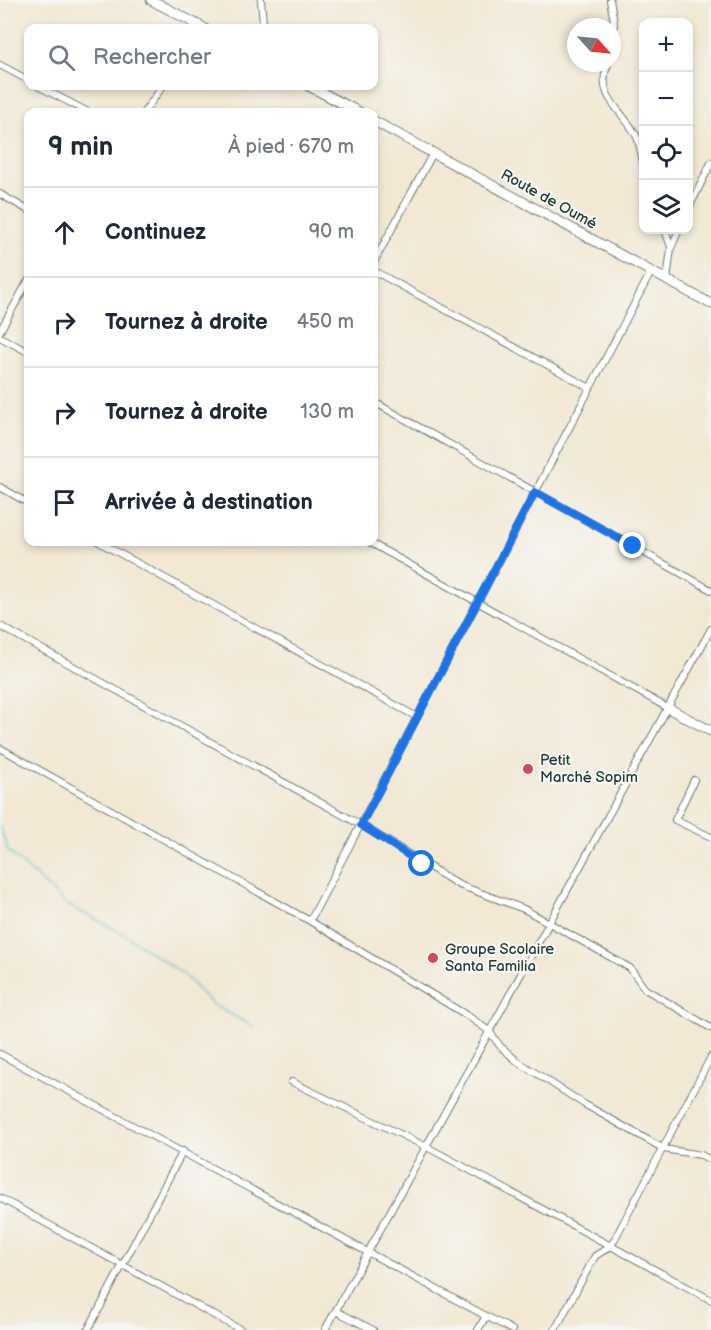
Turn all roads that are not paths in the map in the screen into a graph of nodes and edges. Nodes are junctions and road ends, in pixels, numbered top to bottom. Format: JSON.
{"nodes":[{"id":1,"x":151,"y":0,"type":"edge"},
{"id":2,"x":261,"y":0,"type":"edge"},
{"id":3,"x":610,"y":0,"type":"edge"},
{"id":4,"x":613,"y":18,"type":"edge"},
{"id":5,"x":196,"y":24,"type":"edge"},
{"id":6,"x":262,"y":24,"type":"edge"},
{"id":7,"x":0,"y":65,"type":"edge"},
{"id":8,"x":606,"y":72,"type":"edge"},
{"id":9,"x":24,"y":78,"type":"edge"},
{"id":10,"x":46,"y":90,"type":"edge"},
{"id":11,"x":160,"y":90,"type":"edge"},
{"id":12,"x":317,"y":90,"type":"edge"},
{"id":13,"x":80,"y":108,"type":"edge"},
{"id":14,"x":147,"y":108,"type":"edge"},
{"id":15,"x":351,"y":108,"type":"edge"},
{"id":16,"x":378,"y":123,"type":"edge"},
{"id":17,"x":639,"y":147,"type":"edge"},
{"id":18,"x":433,"y":153,"type":"junction"},
{"id":19,"x":711,"y":163,"type":"edge"},
{"id":20,"x":0,"y":194,"type":"edge"},
{"id":21,"x":693,"y":200,"type":"edge"},
{"id":22,"x":24,"y":208,"type":"edge"},
{"id":23,"x":666,"y":234,"type":"edge"},
{"id":24,"x":677,"y":234,"type":"edge"},
{"id":25,"x":671,"y":248,"type":"junction"},
{"id":26,"x":378,"y":255,"type":"edge"},
{"id":27,"x":651,"y":272,"type":"junction"},
{"id":28,"x":378,"y":273,"type":"edge"},
{"id":29,"x":668,"y":280,"type":"junction"},
{"id":30,"x":24,"y":288,"type":"edge"},
{"id":31,"x":711,"y":304,"type":"edge"},
{"id":32,"x":0,"y":331,"type":"edge"},
{"id":33,"x":0,"y":337,"type":"edge"},
{"id":34,"x":24,"y":350,"type":"edge"},
{"id":35,"x":590,"y":388,"type":"junction"},
{"id":36,"x":378,"y":404,"type":"edge"},
{"id":37,"x":0,"y":487,"type":"edge"},
{"id":38,"x":535,"y":492,"type":"junction"},
{"id":39,"x":24,"y":501,"type":"edge"},
{"id":40,"x":106,"y":546,"type":"edge"},
{"id":41,"x":376,"y":546,"type":"edge"},
{"id":42,"x":711,"y":590,"type":"edge"},
{"id":43,"x":478,"y":602,"type":"junction"},
{"id":44,"x":0,"y":626,"type":"edge"},
{"id":45,"x":711,"y":629,"type":"edge"},
{"id":46,"x":668,"y":708,"type":"junction"},
{"id":47,"x":417,"y":717,"type":"junction"},
{"id":48,"x":711,"y":731,"type":"edge"},
{"id":49,"x":0,"y":748,"type":"edge"},
{"id":50,"x":694,"y":780,"type":"dead end"},
{"id":51,"x":361,"y":825,"type":"junction"},
{"id":52,"x":711,"y":837,"type":"edge"},
{"id":53,"x":310,"y":921,"type":"junction"},
{"id":54,"x":550,"y":923,"type":"junction"},
{"id":55,"x":711,"y":1028,"type":"edge"},
{"id":56,"x":489,"y":1031,"type":"junction"},
{"id":57,"x":0,"y":1054,"type":"edge"},
{"id":58,"x":711,"y":1057,"type":"edge"},
{"id":59,"x":292,"y":1082,"type":"dead end"},
{"id":60,"x":427,"y":1147,"type":"junction"},
{"id":61,"x":664,"y":1149,"type":"junction"},
{"id":62,"x":183,"y":1151,"type":"junction"},
{"id":63,"x":711,"y":1160,"type":"edge"},
{"id":64,"x":0,"y":1198,"type":"edge"},
{"id":65,"x":611,"y":1246,"type":"junction"},
{"id":66,"x":369,"y":1252,"type":"junction"},
{"id":67,"x":123,"y":1265,"type":"junction"},
{"id":68,"x":711,"y":1300,"type":"edge"},
{"id":69,"x":336,"y":1311,"type":"junction"},
{"id":70,"x":486,"y":1316,"type":"junction"},
{"id":71,"x":88,"y":1330,"type":"edge"},
{"id":72,"x":240,"y":1330,"type":"edge"},
{"id":73,"x":325,"y":1330,"type":"edge"},
{"id":74,"x":373,"y":1330,"type":"edge"},
{"id":75,"x":478,"y":1330,"type":"edge"},
{"id":76,"x":510,"y":1330,"type":"edge"},
{"id":77,"x":555,"y":1330,"type":"edge"}],
"edges":[{"from":1,"to":5,"type":"street"},
{"from":2,"to":6,"type":"street"},
{"from":3,"to":4,"type":"street"},
{"from":7,"to":9,"type":"street"},
{"from":8,"to":17,"type":"street"},
{"from":10,"to":13,"type":"street"},
{"from":11,"to":14,"type":"street"},
{"from":12,"to":15,"type":"street"},
{"from":16,"to":18,"type":"street","name":"Route de Oumé"},
{"from":18,"to":26,"type":"street"},
{"from":18,"to":27,"type":"street","name":"Route de Oumé"},
{"from":19,"to":21,"type":"street"},
{"from":20,"to":22,"type":"street"},
{"from":23,"to":25,"type":"street"},
{"from":24,"to":25,"type":"street"},
{"from":25,"to":29,"type":"street"},
{"from":27,"to":29,"type":"street","name":"Route de Oumé"},
{"from":27,"to":35,"type":"street"},
{"from":28,"to":35,"type":"street"},
{"from":29,"to":31,"type":"street","name":"Route de Oumé"},
{"from":30,"to":32,"type":"street"},
{"from":33,"to":34,"type":"street"},
{"from":35,"to":38,"type":"street"},
{"from":36,"to":38,"type":"street"},
{"from":37,"to":39,"type":"street"},
{"from":38,"to":42,"type":"street"},
{"from":38,"to":43,"type":"street"},
{"from":40,"to":47,"type":"street"},
{"from":41,"to":43,"type":"street"},
{"from":43,"to":46,"type":"street"},
{"from":43,"to":47,"type":"street"},
{"from":44,"to":51,"type":"street"},
{"from":45,"to":46,"type":"street"},
{"from":46,"to":48,"type":"street"},
{"from":46,"to":54,"type":"street"},
{"from":47,"to":51,"type":"street"},
{"from":49,"to":53,"type":"street"},
{"from":50,"to":52,"type":"street"},
{"from":51,"to":53,"type":"street"},
{"from":51,"to":54,"type":"street"},
{"from":53,"to":56,"type":"street"},
{"from":54,"to":55,"type":"street"},
{"from":54,"to":56,"type":"street"},
{"from":56,"to":60,"type":"street"},
{"from":56,"to":61,"type":"street"},
{"from":57,"to":62,"type":"street"},
{"from":58,"to":61,"type":"street"},
{"from":59,"to":60,"type":"street"},
{"from":60,"to":65,"type":"street"},
{"from":60,"to":66,"type":"street"},
{"from":61,"to":63,"type":"street"},
{"from":61,"to":65,"type":"street"},
{"from":62,"to":66,"type":"street"},
{"from":62,"to":67,"type":"street"},
{"from":64,"to":67,"type":"street"},
{"from":65,"to":68,"type":"street"},
{"from":65,"to":77,"type":"street"},
{"from":66,"to":69,"type":"street"},
{"from":66,"to":70,"type":"street"},
{"from":67,"to":71,"type":"street"},
{"from":67,"to":72,"type":"street"},
{"from":69,"to":73,"type":"street"},
{"from":69,"to":74,"type":"street"},
{"from":70,"to":75,"type":"street"},
{"from":70,"to":76,"type":"street"}]}
